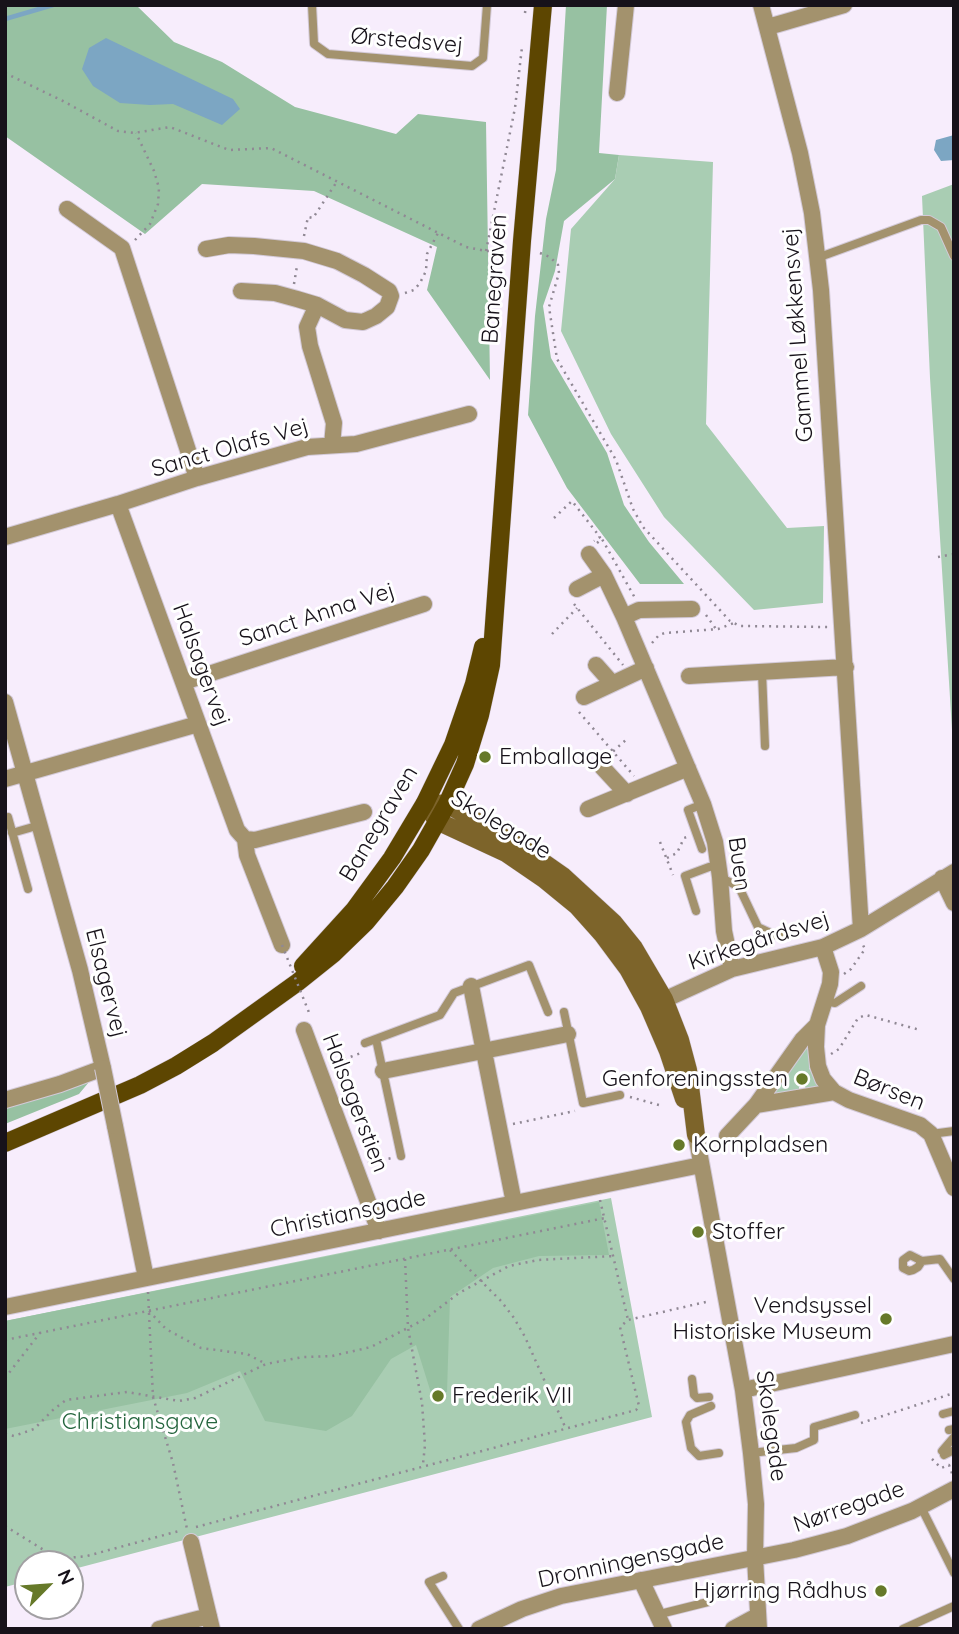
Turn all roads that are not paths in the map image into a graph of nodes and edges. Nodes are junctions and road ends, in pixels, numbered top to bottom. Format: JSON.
{"nodes":[{"id":1,"x":312,"y":5,"type":"edge"},
{"id":2,"x":487,"y":5,"type":"edge"},
{"id":3,"x":543,"y":5,"type":"edge"},
{"id":4,"x":626,"y":5,"type":"edge"},
{"id":5,"x":761,"y":5,"type":"edge"},
{"id":6,"x":844,"y":5,"type":"edge"},
{"id":7,"x":768,"y":27,"type":"junction"},
{"id":8,"x":618,"y":93,"type":"dead end"},
{"id":9,"x":67,"y":209,"type":"dead end"},
{"id":10,"x":206,"y":248,"type":"dead end"},
{"id":11,"x":954,"y":256,"type":"edge"},
{"id":12,"x":817,"y":258,"type":"junction"},
{"id":13,"x":241,"y":291,"type":"dead end"},
{"id":14,"x":317,"y":305,"type":"junction"},
{"id":15,"x":469,"y":414,"type":"dead end"},
{"id":16,"x":332,"y":444,"type":"junction"},
{"id":17,"x":197,"y":478,"type":"junction"},
{"id":18,"x":118,"y":504,"type":"junction"},
{"id":19,"x":5,"y":537,"type":"edge"},
{"id":20,"x":589,"y":554,"type":"road end"},
{"id":21,"x":499,"y":558,"type":"junction"},
{"id":22,"x":604,"y":575,"type":"junction"},
{"id":23,"x":577,"y":589,"type":"dead end"},
{"id":24,"x":424,"y":604,"type":"dead end"},
{"id":25,"x":692,"y":609,"type":"dead end"},
{"id":26,"x":624,"y":617,"type":"junction"},
{"id":27,"x":596,"y":665,"type":"dead end"},
{"id":28,"x":646,"y":667,"type":"junction"},
{"id":29,"x":846,"y":667,"type":"junction"},
{"id":30,"x":762,"y":672,"type":"junction"},
{"id":31,"x":689,"y":676,"type":"dead end"},
{"id":32,"x":184,"y":682,"type":"junction"},
{"id":33,"x":612,"y":683,"type":"junction"},
{"id":34,"x":584,"y":697,"type":"road end"},
{"id":35,"x":5,"y":702,"type":"edge"},
{"id":36,"x":198,"y":724,"type":"junction"},
{"id":37,"x":765,"y":746,"type":"dead end"},
{"id":38,"x":602,"y":766,"type":"dead end"},
{"id":39,"x":688,"y":768,"type":"junction"},
{"id":40,"x":27,"y":774,"type":"junction"},
{"id":41,"x":5,"y":779,"type":"edge"},
{"id":42,"x":627,"y":794,"type":"junction"},
{"id":43,"x":425,"y":803,"type":"junction"},
{"id":44,"x":447,"y":804,"type":"junction"},
{"id":45,"x":703,"y":804,"type":"junction"},
{"id":46,"x":588,"y":809,"type":"dead end"},
{"id":47,"x":365,"y":812,"type":"dead end"},
{"id":48,"x":8,"y":817,"type":"dead end"},
{"id":49,"x":437,"y":821,"type":"junction"},
{"id":50,"x":41,"y":825,"type":"junction"},
{"id":51,"x":12,"y":833,"type":"junction"},
{"id":52,"x":245,"y":839,"type":"junction"},
{"id":53,"x":702,"y":849,"type":"dead end"},
{"id":54,"x":719,"y":872,"type":"junction"},
{"id":55,"x":948,"y":875,"type":"edge"},
{"id":56,"x":28,"y":889,"type":"dead end"},
{"id":57,"x":954,"y":902,"type":"edge"},
{"id":58,"x":696,"y":911,"type":"dead end"},
{"id":59,"x":858,"y":930,"type":"junction"},
{"id":60,"x":787,"y":936,"type":"dead end"},
{"id":61,"x":282,"y":945,"type":"road end"},
{"id":62,"x":823,"y":947,"type":"junction"},
{"id":63,"x":732,"y":969,"type":"junction"},
{"id":64,"x":471,"y":986,"type":"junction"},
{"id":65,"x":861,"y":986,"type":"dead end"},
{"id":66,"x":825,"y":1001,"type":"junction"},
{"id":67,"x":657,"y":1003,"type":"junction"},
{"id":68,"x":265,"y":1004,"type":"junction"},
{"id":69,"x":548,"y":1012,"type":"dead end"},
{"id":70,"x":564,"y":1012,"type":"dead end"},
{"id":71,"x":307,"y":1022,"type":"road end"},
{"id":72,"x":817,"y":1025,"type":"junction"},
{"id":73,"x":568,"y":1034,"type":"junction"},
{"id":74,"x":376,"y":1039,"type":"junction"},
{"id":75,"x":365,"y":1043,"type":"road end"},
{"id":76,"x":484,"y":1051,"type":"junction"},
{"id":77,"x":103,"y":1068,"type":"junction"},
{"id":78,"x":383,"y":1071,"type":"junction"},
{"id":79,"x":834,"y":1092,"type":"junction"},
{"id":80,"x":620,"y":1095,"type":"road end"},
{"id":81,"x":5,"y":1100,"type":"edge"},
{"id":82,"x":756,"y":1105,"type":"junction"},
{"id":83,"x":954,"y":1131,"type":"edge"},
{"id":84,"x":928,"y":1132,"type":"junction"},
{"id":85,"x":696,"y":1135,"type":"joint"},
{"id":86,"x":727,"y":1136,"type":"dead end"},
{"id":87,"x":5,"y":1143,"type":"edge"},
{"id":88,"x":401,"y":1156,"type":"road end"},
{"id":89,"x":701,"y":1165,"type":"junction"},
{"id":90,"x":954,"y":1188,"type":"edge"},
{"id":91,"x":514,"y":1203,"type":"junction"},
{"id":92,"x":379,"y":1231,"type":"junction"},
{"id":93,"x":922,"y":1261,"type":"dead end"},
{"id":94,"x":146,"y":1278,"type":"junction"},
{"id":95,"x":954,"y":1279,"type":"edge"},
{"id":96,"x":5,"y":1307,"type":"edge"},
{"id":97,"x":951,"y":1346,"type":"edge"},
{"id":98,"x":692,"y":1379,"type":"dead end"},
{"id":99,"x":737,"y":1396,"type":"junction"},
{"id":100,"x":954,"y":1411,"type":"edge"},
{"id":101,"x":943,"y":1414,"type":"dead end"},
{"id":102,"x":855,"y":1415,"type":"road end"},
{"id":103,"x":952,"y":1432,"type":"edge"},
{"id":104,"x":954,"y":1450,"type":"edge"},
{"id":105,"x":719,"y":1452,"type":"dead end"},
{"id":106,"x":751,"y":1453,"type":"junction"},
{"id":107,"x":954,"y":1489,"type":"edge"},
{"id":108,"x":921,"y":1507,"type":"junction"},
{"id":109,"x":189,"y":1536,"type":"road end"},
{"id":110,"x":755,"y":1558,"type":"junction"},
{"id":111,"x":954,"y":1573,"type":"edge"},
{"id":112,"x":443,"y":1576,"type":"dead end"},
{"id":113,"x":641,"y":1580,"type":"junction"},
{"id":114,"x":708,"y":1602,"type":"dead end"},
{"id":115,"x":954,"y":1606,"type":"edge"},
{"id":116,"x":210,"y":1622,"type":"edge"},
{"id":117,"x":660,"y":1622,"type":"edge"},
{"id":118,"x":758,"y":1623,"type":"edge"},
{"id":119,"x":926,"y":1625,"type":"edge"},
{"id":120,"x":159,"y":1629,"type":"edge"},
{"id":121,"x":459,"y":1629,"type":"edge"},
{"id":122,"x":479,"y":1629,"type":"edge"},
{"id":123,"x":733,"y":1629,"type":"edge"},
{"id":124,"x":903,"y":1629,"type":"edge"}],
"edges":[{"from":1,"to":2,"type":"lane","name":"Ørstedsvej"},
{"from":3,"to":21,"type":"main road","name":"Banegraven"},
{"from":4,"to":8,"type":"street"},
{"from":5,"to":7,"type":"street","name":"Gammel Løkkensvej"},
{"from":6,"to":7,"type":"street"},
{"from":7,"to":12,"type":"street","name":"Gammel Løkkensvej"},
{"from":9,"to":17,"type":"street"},
{"from":10,"to":14,"type":"street"},
{"from":11,"to":12,"type":"lane"},
{"from":12,"to":29,"type":"street","name":"Gammel Løkkensvej"},
{"from":13,"to":14,"type":"street"},
{"from":14,"to":16,"type":"street"},
{"from":15,"to":16,"type":"street","name":"Sanct Olafs Vej"},
{"from":16,"to":17,"type":"street","name":"Sanct Olafs Vej"},
{"from":17,"to":18,"type":"street","name":"Sanct Olafs Vej"},
{"from":18,"to":19,"type":"street","name":"Sanct Olafs Vej"},
{"from":18,"to":32,"type":"street","name":"Halsagervej"},
{"from":20,"to":22,"type":"street","name":"Buen"},
{"from":21,"to":43,"type":"main road","name":"Banegraven"},
{"from":21,"to":44,"type":"main road","name":"Banegraven"},
{"from":22,"to":23,"type":"street"},
{"from":22,"to":26,"type":"street","name":"Buen"},
{"from":24,"to":32,"type":"street","name":"Sanct Anna Vej"},
{"from":25,"to":26,"type":"street"},
{"from":26,"to":28,"type":"street","name":"Buen"},
{"from":27,"to":33,"type":"street"},
{"from":28,"to":33,"type":"street"},
{"from":28,"to":39,"type":"street","name":"Buen"},
{"from":29,"to":30,"type":"street"},
{"from":29,"to":59,"type":"street","name":"Gammel Løkkensvej"},
{"from":30,"to":31,"type":"street"},
{"from":30,"to":37,"type":"lane"},
{"from":32,"to":36,"type":"street","name":"Halsagervej"},
{"from":33,"to":34,"type":"street"},
{"from":35,"to":40,"type":"street","name":"Elsagervej"},
{"from":36,"to":40,"type":"street"},
{"from":36,"to":52,"type":"street","name":"Halsagervej"},
{"from":38,"to":42,"type":"street"},
{"from":39,"to":42,"type":"street"},
{"from":39,"to":45,"type":"street","name":"Buen"},
{"from":40,"to":41,"type":"street"},
{"from":40,"to":50,"type":"street","name":"Elsagervej"},
{"from":42,"to":46,"type":"street"},
{"from":43,"to":44,"type":"street","name":"Skolegade"},
{"from":43,"to":49,"type":"street","name":"Skolegade"},
{"from":43,"to":68,"type":"main road","name":"Banegraven"},
{"from":44,"to":49,"type":"main road","name":"Banegraven"},
{"from":44,"to":67,"type":"street","name":"Skolegade"},
{"from":45,"to":53,"type":"lane"},
{"from":45,"to":54,"type":"street","name":"Buen"},
{"from":47,"to":52,"type":"street"},
{"from":48,"to":51,"type":"lane"},
{"from":49,"to":67,"type":"street","name":"Skolegade"},
{"from":49,"to":68,"type":"main road","name":"Banegraven"},
{"from":50,"to":51,"type":"lane"},
{"from":50,"to":77,"type":"street","name":"Elsagervej"},
{"from":51,"to":56,"type":"lane"},
{"from":52,"to":61,"type":"street","name":"Halsagervej"},
{"from":54,"to":58,"type":"lane"},
{"from":54,"to":60,"type":"lane"},
{"from":54,"to":63,"type":"street","name":"Buen"},
{"from":55,"to":57,"type":"street"},
{"from":55,"to":59,"type":"street","name":"Kirkegårdsvej"},
{"from":59,"to":62,"type":"street","name":"Kirkegårdsvej"},
{"from":62,"to":63,"type":"street","name":"Kirkegårdsvej"},
{"from":62,"to":66,"type":"street","name":"Børsen"},
{"from":63,"to":67,"type":"street","name":"Kirkegårdsvej"},
{"from":64,"to":69,"type":"lane"},
{"from":64,"to":74,"type":"lane"},
{"from":64,"to":76,"type":"street"},
{"from":65,"to":66,"type":"lane"},
{"from":66,"to":72,"type":"street","name":"Børsen"},
{"from":67,"to":85,"type":"street","name":"Skolegade"},
{"from":68,"to":87,"type":"main road","name":"Banegraven"},
{"from":70,"to":73,"type":"lane"},
{"from":71,"to":92,"type":"street","name":"Halsagerstien"},
{"from":72,"to":79,"type":"street","name":"Børsen"},
{"from":72,"to":82,"type":"street","name":"Børsen"},
{"from":73,"to":76,"type":"street"},
{"from":73,"to":80,"type":"lane"},
{"from":74,"to":75,"type":"lane"},
{"from":74,"to":78,"type":"lane"},
{"from":76,"to":78,"type":"street"},
{"from":76,"to":91,"type":"street"},
{"from":77,"to":81,"type":"street"},
{"from":77,"to":94,"type":"street","name":"Elsagervej","bridge":true},
{"from":78,"to":88,"type":"lane"},
{"from":79,"to":82,"type":"street","name":"Børsen"},
{"from":79,"to":84,"type":"street","name":"Børsen"},
{"from":82,"to":86,"type":"street","name":"Børsen"},
{"from":83,"to":84,"type":"lane"},
{"from":84,"to":90,"type":"street"},
{"from":85,"to":89,"type":"street","name":"Skolegade"},
{"from":89,"to":91,"type":"street","name":"Christiansgade"},
{"from":89,"to":99,"type":"street","name":"Skolegade"},
{"from":91,"to":92,"type":"street","name":"Christiansgade"},
{"from":92,"to":94,"type":"street","name":"Christiansgade"},
{"from":93,"to":95,"type":"lane"},
{"from":94,"to":96,"type":"street","name":"Christiansgade"},
{"from":97,"to":99,"type":"street"},
{"from":98,"to":105,"type":"lane"},
{"from":99,"to":106,"type":"street","name":"Skolegade"},
{"from":100,"to":101,"type":"lane"},
{"from":102,"to":106,"type":"lane"},
{"from":103,"to":104,"type":"lane"},
{"from":106,"to":110,"type":"street","name":"Skolegade"},
{"from":107,"to":108,"type":"street","name":"Nørregade"},
{"from":108,"to":110,"type":"street","name":"Nørregade"},
{"from":108,"to":111,"type":"lane"},
{"from":109,"to":116,"type":"street"},
{"from":110,"to":113,"type":"street","name":"Dronningensgade"},
{"from":110,"to":118,"type":"street","name":"Skolegade"},
{"from":112,"to":121,"type":"lane"},
{"from":113,"to":117,"type":"street"},
{"from":113,"to":122,"type":"street","name":"Dronningensgade"},
{"from":114,"to":117,"type":"lane"},
{"from":115,"to":119,"type":"lane"},
{"from":116,"to":120,"type":"street"},
{"from":118,"to":123,"type":"street"},
{"from":119,"to":124,"type":"lane"}]}
